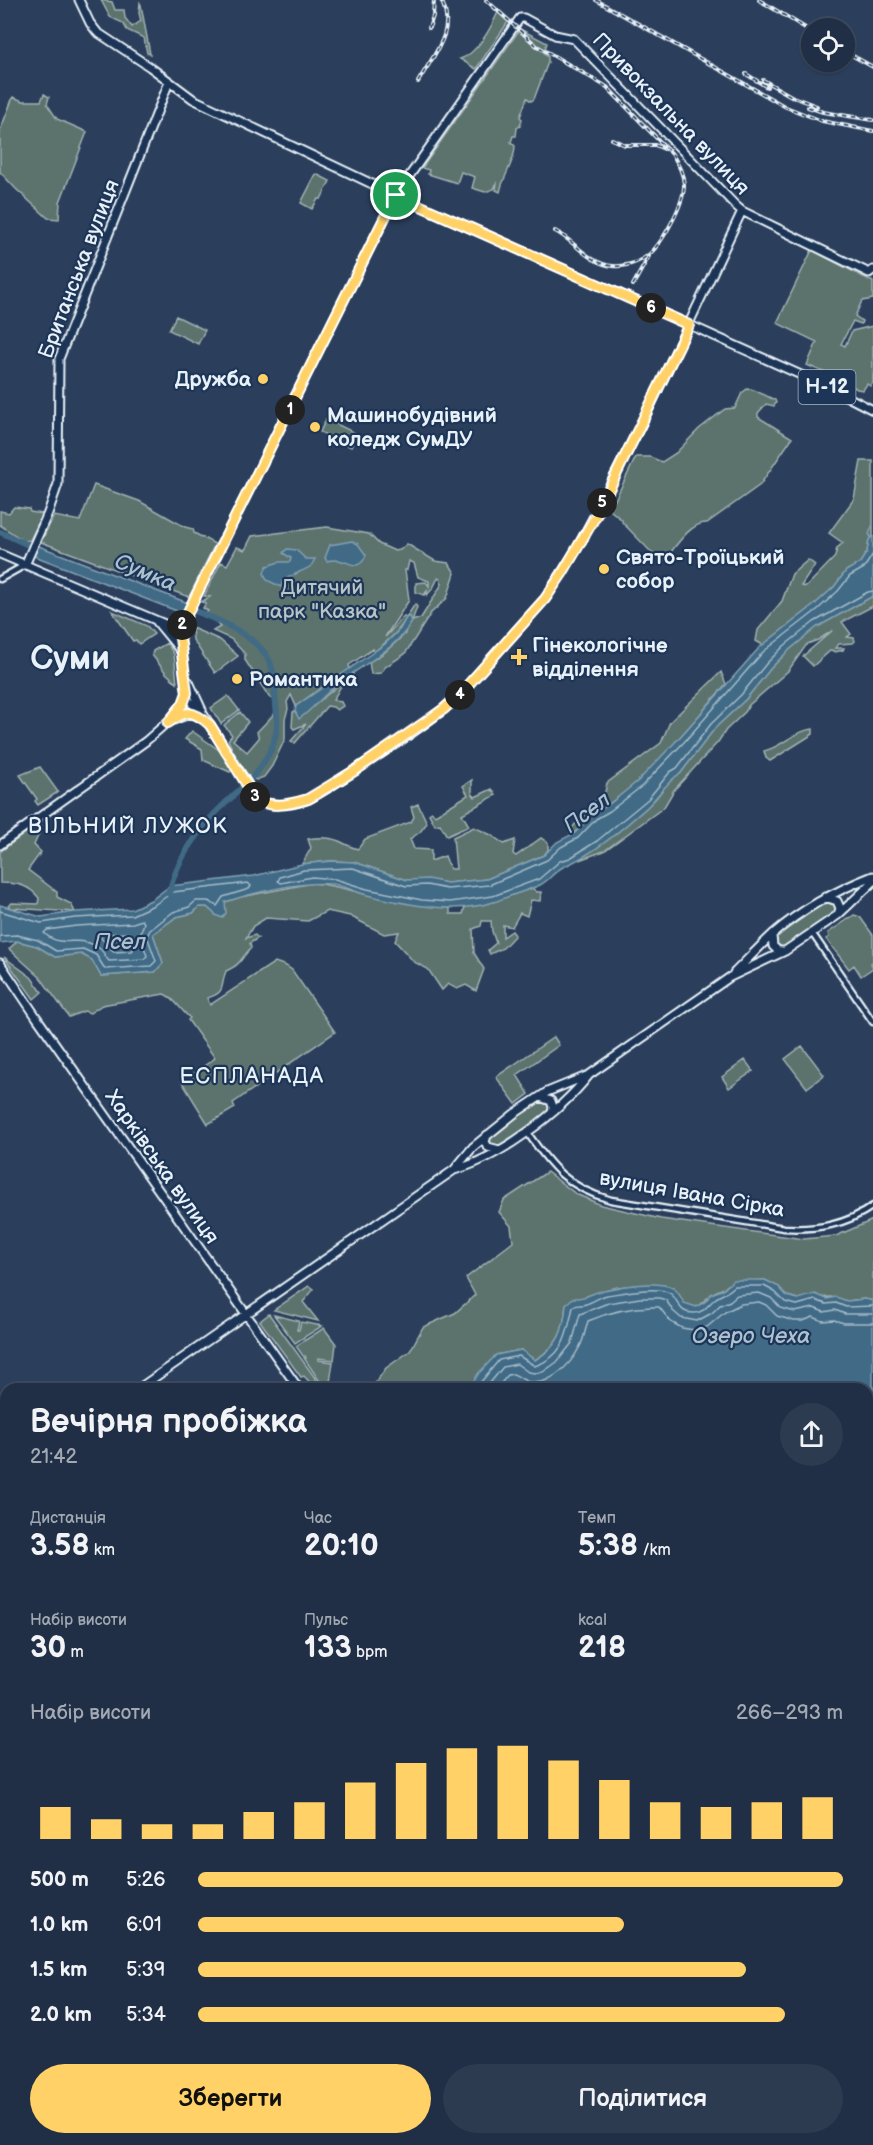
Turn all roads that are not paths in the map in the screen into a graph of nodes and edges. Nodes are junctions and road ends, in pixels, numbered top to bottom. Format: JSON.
{"nodes":[{"id":1,"x":79,"y":0,"type":"edge"},
{"id":2,"x":169,"y":82,"type":"junction"},
{"id":3,"x":396,"y":195,"type":"junction"},
{"id":4,"x":742,"y":211,"type":"junction"},
{"id":5,"x":873,"y":270,"type":"edge"},
{"id":6,"x":689,"y":325,"type":"junction"},
{"id":7,"x":873,"y":410,"type":"edge"},
{"id":8,"x":0,"y":554,"type":"edge"},
{"id":9,"x":26,"y":561,"type":"junction"},
{"id":10,"x":0,"y":579,"type":"edge"},
{"id":11,"x":153,"y":618,"type":"junction"},
{"id":12,"x":179,"y":630,"type":"junction"},
{"id":13,"x":183,"y":654,"type":"junction"},
{"id":14,"x":185,"y":671,"type":"junction"},
{"id":15,"x":186,"y":698,"type":"junction"},
{"id":16,"x":168,"y":723,"type":"junction"},
{"id":17,"x":210,"y":725,"type":"junction"},
{"id":18,"x":0,"y":845,"type":"edge"},
{"id":19,"x":873,"y":876,"type":"edge"},
{"id":20,"x":873,"y":882,"type":"edge"},
{"id":21,"x":825,"y":897,"type":"junction"},
{"id":22,"x":838,"y":915,"type":"junction"},
{"id":23,"x":812,"y":933,"type":"junction"},
{"id":24,"x":773,"y":934,"type":"junction"},
{"id":25,"x":784,"y":951,"type":"junction"},
{"id":26,"x":0,"y":963,"type":"edge"},
{"id":27,"x":730,"y":977,"type":"junction"},
{"id":28,"x":873,"y":1022,"type":"edge"},
{"id":29,"x":589,"y":1075,"type":"junction"},
{"id":30,"x":539,"y":1097,"type":"junction"},
{"id":31,"x":552,"y":1113,"type":"junction"},
{"id":32,"x":526,"y":1131,"type":"junction"},
{"id":33,"x":488,"y":1133,"type":"junction"},
{"id":34,"x":501,"y":1149,"type":"junction"},
{"id":35,"x":454,"y":1170,"type":"junction"},
{"id":36,"x":873,"y":1206,"type":"edge"},
{"id":37,"x":246,"y":1314,"type":"junction"},
{"id":38,"x":147,"y":1383,"type":"edge"},
{"id":39,"x":295,"y":1383,"type":"edge"}],
"edges":[{"from":1,"to":2,"type":"main road"},
{"from":2,"to":3,"type":"main road"},
{"from":2,"to":9,"type":"main road","name":"Британська вулиця"},
{"from":3,"to":4,"type":"main road","name":"Привокзальна вулиця"},
{"from":3,"to":6,"type":"main road"},
{"from":3,"to":12,"type":"main road"},
{"from":4,"to":5,"type":"main road","name":"Привокзальна вулиця"},
{"from":4,"to":6,"type":"main road"},
{"from":6,"to":7,"type":"main road","number":"Н-12"},
{"from":6,"to":17,"type":"main road"},
{"from":8,"to":9,"type":"main road"},
{"from":9,"to":10,"type":"street"},
{"from":9,"to":11,"type":"main road"},
{"from":11,"to":12,"type":"main road"},
{"from":11,"to":13,"type":"main road"},
{"from":12,"to":13,"type":"main road"},
{"from":13,"to":14,"type":"main road"},
{"from":14,"to":15,"type":"main road"},
{"from":14,"to":17,"type":"main road"},
{"from":15,"to":16,"type":"main road"},
{"from":15,"to":17,"type":"main road"},
{"from":16,"to":17,"type":"main road"},
{"from":16,"to":18,"type":"main road"},
{"from":19,"to":21,"type":"main road"},
{"from":20,"to":22,"type":"main road"},
{"from":21,"to":22,"type":"main road"},
{"from":21,"to":24,"type":"main road"},
{"from":22,"to":23,"type":"main road"},
{"from":23,"to":25,"type":"main road"},
{"from":23,"to":28,"type":"street"},
{"from":24,"to":25,"type":"main road"},
{"from":24,"to":27,"type":"main road"},
{"from":25,"to":27,"type":"main road"},
{"from":26,"to":37,"type":"main road","name":"Харківська вулиця"},
{"from":27,"to":29,"type":"main road"},
{"from":29,"to":30,"type":"main road"},
{"from":29,"to":31,"type":"main road"},
{"from":30,"to":31,"type":"main road"},
{"from":30,"to":33,"type":"main road"},
{"from":31,"to":32,"type":"main road"},
{"from":32,"to":34,"type":"main road"},
{"from":32,"to":36,"type":"street","name":"вулиця Івана Сірка"},
{"from":33,"to":34,"type":"main road"},
{"from":33,"to":35,"type":"main road"},
{"from":34,"to":35,"type":"main road"},
{"from":35,"to":37,"type":"main road"},
{"from":37,"to":38,"type":"main road"},
{"from":37,"to":39,"type":"main road","name":"Харківська вулиця"}]}
